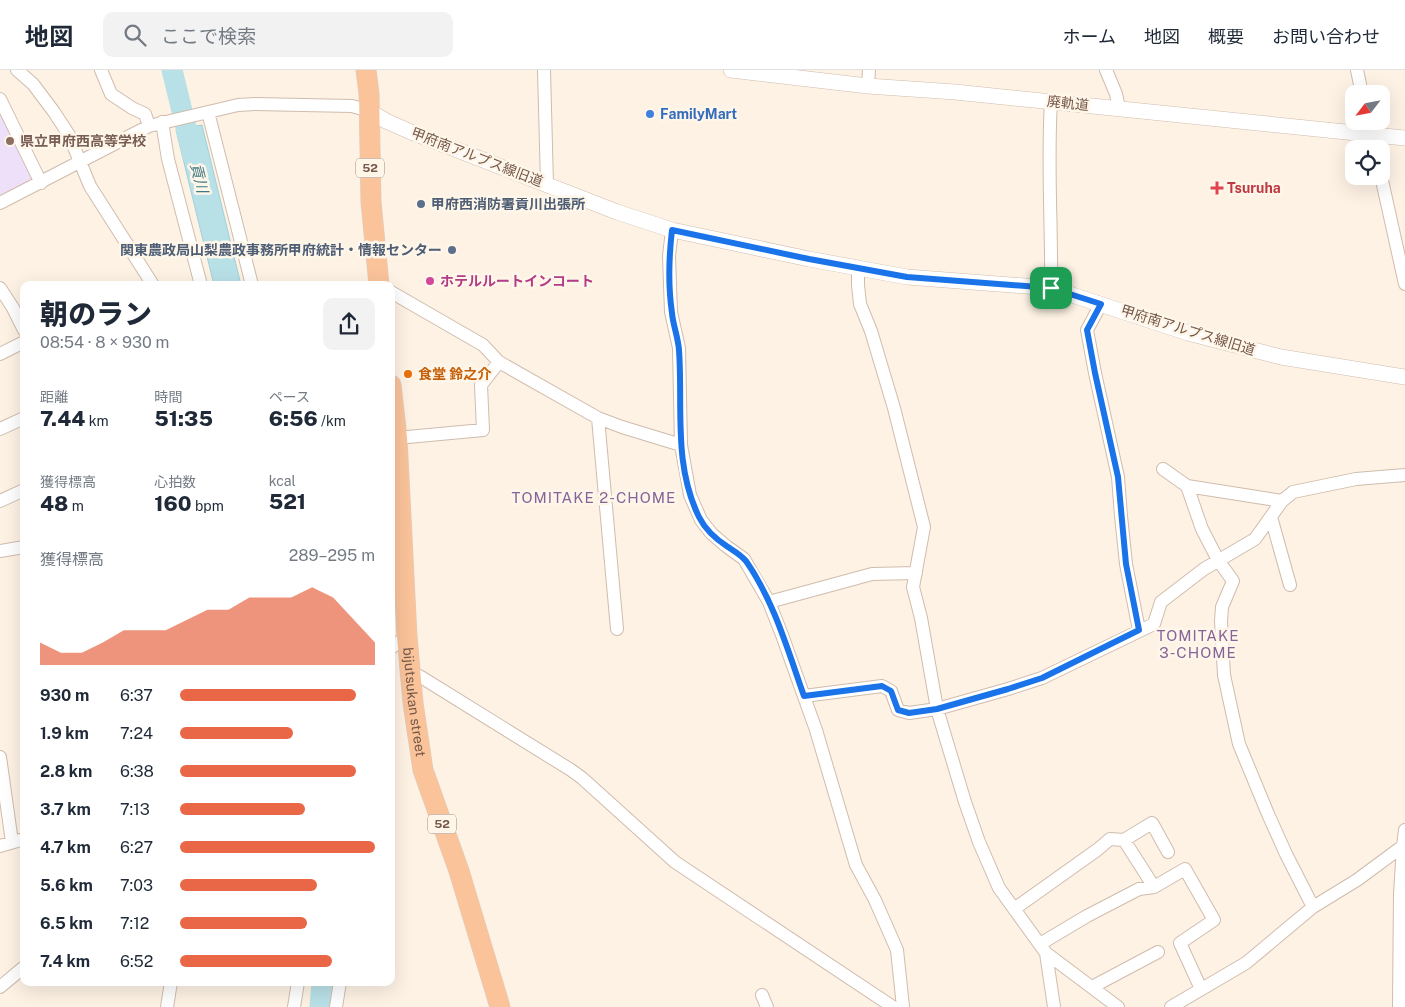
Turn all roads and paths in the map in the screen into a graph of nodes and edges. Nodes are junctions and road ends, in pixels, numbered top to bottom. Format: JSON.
{"nodes":[{"id":1,"x":17,"y":70,"type":"edge"},
{"id":2,"x":101,"y":70,"type":"edge"},
{"id":3,"x":544,"y":70,"type":"edge"},
{"id":4,"x":730,"y":70,"type":"edge"},
{"id":5,"x":869,"y":70,"type":"edge"},
{"id":6,"x":1106,"y":70,"type":"edge"},
{"id":7,"x":1357,"y":70,"type":"edge"},
{"id":8,"x":367,"y":74,"type":"edge"},
{"id":9,"x":1360,"y":85,"type":"edge"},
{"id":10,"x":868,"y":86,"type":"junction"},
{"id":11,"x":0,"y":99,"type":"edge"},
{"id":12,"x":1051,"y":102,"type":"junction"},
{"id":13,"x":1119,"y":108,"type":"junction"},
{"id":14,"x":369,"y":112,"type":"junction"},
{"id":15,"x":205,"y":113,"type":"junction"},
{"id":16,"x":164,"y":122,"type":"junction"},
{"id":17,"x":149,"y":126,"type":"junction"},
{"id":18,"x":1372,"y":135,"type":"edge"},
{"id":19,"x":1405,"y":138,"type":"edge"},
{"id":20,"x":80,"y":162,"type":"junction"},
{"id":21,"x":41,"y":183,"type":"junction"},
{"id":22,"x":547,"y":184,"type":"junction"},
{"id":23,"x":1383,"y":185,"type":"edge"},
{"id":24,"x":0,"y":203,"type":"edge"},
{"id":25,"x":672,"y":230,"type":"junction"},
{"id":26,"x":858,"y":268,"type":"junction"},
{"id":27,"x":150,"y":281,"type":"edge"},
{"id":28,"x":200,"y":281,"type":"edge"},
{"id":29,"x":251,"y":281,"type":"edge"},
{"id":30,"x":381,"y":281,"type":"edge"},
{"id":31,"x":1405,"y":284,"type":"edge"},
{"id":32,"x":0,"y":288,"type":"edge"},
{"id":33,"x":1051,"y":288,"type":"junction"},
{"id":34,"x":395,"y":294,"type":"edge"},
{"id":35,"x":1101,"y":304,"type":"junction"},
{"id":36,"x":20,"y":322,"type":"edge"},
{"id":37,"x":20,"y":344,"type":"edge"},
{"id":38,"x":0,"y":354,"type":"edge"},
{"id":39,"x":499,"y":362,"type":"junction"},
{"id":40,"x":1405,"y":377,"type":"edge"},
{"id":41,"x":598,"y":418,"type":"junction"},
{"id":42,"x":20,"y":420,"type":"edge"},
{"id":43,"x":395,"y":420,"type":"edge"},
{"id":44,"x":0,"y":429,"type":"edge"},
{"id":45,"x":397,"y":438,"type":"junction"},
{"id":46,"x":681,"y":445,"type":"junction"},
{"id":47,"x":1163,"y":470,"type":"dead end"},
{"id":48,"x":1405,"y":475,"type":"edge"},
{"id":49,"x":1186,"y":486,"type":"junction"},
{"id":50,"x":20,"y":492,"type":"edge"},
{"id":51,"x":0,"y":501,"type":"edge"},
{"id":52,"x":1282,"y":501,"type":"junction"},
{"id":53,"x":1271,"y":517,"type":"junction"},
{"id":54,"x":20,"y":548,"type":"edge"},
{"id":55,"x":0,"y":551,"type":"edge"},
{"id":56,"x":1218,"y":560,"type":"junction"},
{"id":57,"x":916,"y":573,"type":"junction"},
{"id":58,"x":1290,"y":585,"type":"dead end"},
{"id":59,"x":768,"y":602,"type":"junction"},
{"id":60,"x":617,"y":628,"type":"dead end"},
{"id":61,"x":1139,"y":630,"type":"junction"},
{"id":62,"x":407,"y":636,"type":"junction"},
{"id":63,"x":395,"y":645,"type":"edge"},
{"id":64,"x":411,"y":672,"type":"junction"},
{"id":65,"x":804,"y":696,"type":"junction"},
{"id":66,"x":937,"y":709,"type":"junction"},
{"id":67,"x":0,"y":757,"type":"edge"},
{"id":68,"x":1405,"y":830,"type":"edge"},
{"id":69,"x":1124,"y":840,"type":"junction"},
{"id":70,"x":12,"y":842,"type":"edge"},
{"id":71,"x":1403,"y":846,"type":"junction"},
{"id":72,"x":1168,"y":852,"type":"dead end"},
{"id":73,"x":1154,"y":887,"type":"junction"},
{"id":74,"x":1313,"y":907,"type":"junction"},
{"id":75,"x":1014,"y":910,"type":"junction"},
{"id":76,"x":1043,"y":949,"type":"junction"},
{"id":77,"x":1158,"y":952,"type":"dead end"},
{"id":78,"x":20,"y":970,"type":"edge"},
{"id":79,"x":170,"y":986,"type":"edge"},
{"id":80,"x":297,"y":986,"type":"edge"},
{"id":81,"x":339,"y":986,"type":"edge"},
{"id":82,"x":0,"y":987,"type":"edge"},
{"id":83,"x":1092,"y":987,"type":"junction"},
{"id":84,"x":1201,"y":989,"type":"junction"},
{"id":85,"x":762,"y":995,"type":"dead end"},
{"id":86,"x":167,"y":1007,"type":"edge"},
{"id":87,"x":294,"y":1007,"type":"edge"},
{"id":88,"x":336,"y":1007,"type":"edge"},
{"id":89,"x":500,"y":1007,"type":"edge"},
{"id":90,"x":767,"y":1007,"type":"edge"},
{"id":91,"x":893,"y":1007,"type":"edge"},
{"id":92,"x":903,"y":1007,"type":"edge"},
{"id":93,"x":1054,"y":1007,"type":"edge"},
{"id":94,"x":1118,"y":1007,"type":"edge"},
{"id":95,"x":1171,"y":1007,"type":"edge"},
{"id":96,"x":1399,"y":1007,"type":"edge"}],
"edges":[{"from":1,"to":20,"type":"street"},
{"from":2,"to":17,"type":"street"},
{"from":3,"to":22,"type":"street"},
{"from":4,"to":10,"type":"street","name":"廃軌道"},
{"from":5,"to":10,"type":"street"},
{"from":6,"to":13,"type":"street"},
{"from":7,"to":9,"type":"street"},
{"from":8,"to":14,"type":"highway","number":"52"},
{"from":10,"to":12,"type":"street","name":"廃軌道"},
{"from":11,"to":21,"type":"street"},
{"from":12,"to":13,"type":"street","name":"廃軌道"},
{"from":12,"to":33,"type":"street"},
{"from":13,"to":18,"type":"street","name":"廃軌道"},
{"from":14,"to":15,"type":"street"},
{"from":14,"to":22,"type":"street","name":"甲府南アルプス線旧道"},
{"from":14,"to":30,"type":"highway","number":"52"},
{"from":15,"to":16,"type":"street"},
{"from":15,"to":29,"type":"street"},
{"from":16,"to":17,"type":"street"},
{"from":16,"to":28,"type":"street"},
{"from":17,"to":20,"type":"street"},
{"from":18,"to":19,"type":"street","name":"廃軌道"},
{"from":20,"to":21,"type":"street"},
{"from":20,"to":27,"type":"street"},
{"from":21,"to":24,"type":"street"},
{"from":22,"to":25,"type":"street","name":"甲府南アルプス線旧道"},
{"from":23,"to":31,"type":"street"},
{"from":25,"to":26,"type":"street","name":"甲府南アルプス線旧道"},
{"from":25,"to":46,"type":"street"},
{"from":26,"to":33,"type":"street","name":"甲府南アルプス線旧道"},
{"from":26,"to":57,"type":"street"},
{"from":32,"to":36,"type":"street"},
{"from":33,"to":35,"type":"street","name":"甲府南アルプス線旧道"},
{"from":34,"to":39,"type":"street"},
{"from":35,"to":40,"type":"street","name":"甲府南アルプス線旧道"},
{"from":35,"to":61,"type":"street"},
{"from":37,"to":38,"type":"street"},
{"from":39,"to":41,"type":"street"},
{"from":39,"to":45,"type":"street"},
{"from":41,"to":46,"type":"street"},
{"from":41,"to":60,"type":"street"},
{"from":42,"to":44,"type":"street"},
{"from":43,"to":45,"type":"highway","name":"bijutsukan street","number":"52"},
{"from":45,"to":62,"type":"highway","name":"bijutsukan street","number":"52"},
{"from":46,"to":59,"type":"street"},
{"from":47,"to":49,"type":"street"},
{"from":48,"to":52,"type":"street"},
{"from":49,"to":52,"type":"street"},
{"from":49,"to":56,"type":"street"},
{"from":50,"to":51,"type":"street"},
{"from":52,"to":53,"type":"street"},
{"from":53,"to":56,"type":"street"},
{"from":53,"to":58,"type":"street"},
{"from":54,"to":55,"type":"street"},
{"from":56,"to":61,"type":"street"},
{"from":56,"to":74,"type":"street"},
{"from":57,"to":59,"type":"street"},
{"from":57,"to":66,"type":"street"},
{"from":59,"to":65,"type":"street"},
{"from":61,"to":66,"type":"street"},
{"from":62,"to":63,"type":"street"},
{"from":62,"to":64,"type":"highway","name":"bijutsukan street","number":"52"},
{"from":64,"to":89,"type":"highway","name":"bijutsukan street","number":"52"},
{"from":64,"to":91,"type":"street"},
{"from":65,"to":66,"type":"street"},
{"from":65,"to":92,"type":"street"},
{"from":66,"to":75,"type":"street"},
{"from":67,"to":70,"type":"street"},
{"from":68,"to":71,"type":"street"},
{"from":69,"to":72,"type":"street"},
{"from":69,"to":73,"type":"street"},
{"from":69,"to":75,"type":"street"},
{"from":71,"to":74,"type":"street"},
{"from":71,"to":96,"type":"street"},
{"from":73,"to":76,"type":"street"},
{"from":73,"to":84,"type":"street"},
{"from":74,"to":84,"type":"street"},
{"from":75,"to":76,"type":"street"},
{"from":76,"to":83,"type":"street"},
{"from":76,"to":93,"type":"street"},
{"from":77,"to":83,"type":"street"},
{"from":78,"to":82,"type":"street"},
{"from":79,"to":86,"type":"street"},
{"from":80,"to":87,"type":"street"},
{"from":81,"to":88,"type":"street"},
{"from":83,"to":94,"type":"street"},
{"from":84,"to":95,"type":"street"},
{"from":85,"to":90,"type":"street"}]}
